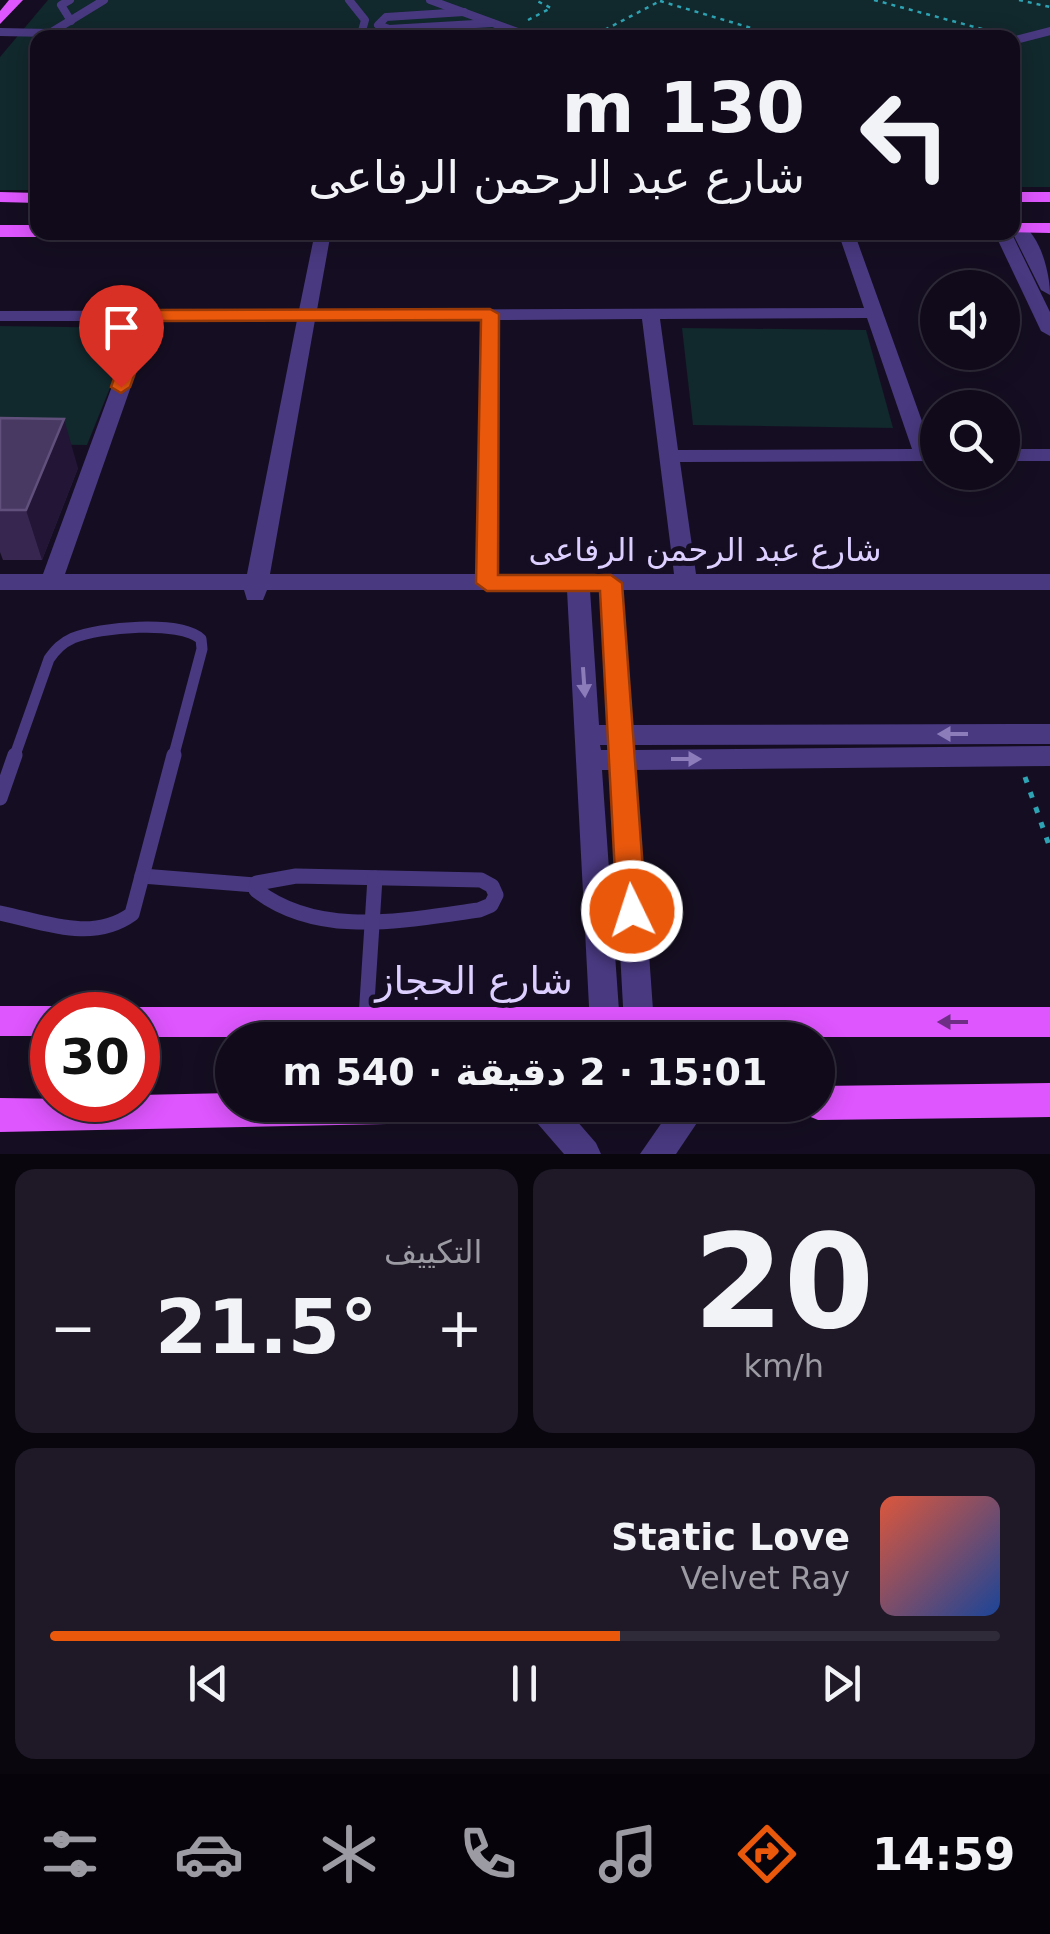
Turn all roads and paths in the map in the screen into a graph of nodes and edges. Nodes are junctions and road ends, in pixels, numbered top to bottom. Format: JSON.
{"nodes":[{"id":1,"x":70,"y":0,"type":"edge"},
{"id":2,"x":104,"y":0,"type":"edge"},
{"id":3,"x":348,"y":0,"type":"edge"},
{"id":4,"x":430,"y":0,"type":"edge"},
{"id":5,"x":535,"y":0,"type":"edge"},
{"id":6,"x":554,"y":0,"type":"edge"},
{"id":7,"x":661,"y":0,"type":"edge"},
{"id":8,"x":874,"y":0,"type":"edge"},
{"id":9,"x":1019,"y":0,"type":"edge"},
{"id":10,"x":544,"y":4,"type":"junction"},
{"id":11,"x":1050,"y":8,"type":"edge"},
{"id":12,"x":464,"y":12,"type":"junction"},
{"id":13,"x":72,"y":21,"type":"junction"},
{"id":14,"x":492,"y":22,"type":"junction"},
{"id":15,"x":510,"y":29,"type":"joint"},
{"id":16,"x":53,"y":30,"type":"edge"},
{"id":17,"x":363,"y":30,"type":"edge"},
{"id":18,"x":604,"y":30,"type":"edge"},
{"id":19,"x":759,"y":30,"type":"edge"},
{"id":20,"x":987,"y":30,"type":"edge"},
{"id":21,"x":1050,"y":31,"type":"edge"},
{"id":22,"x":0,"y":32,"type":"edge"},
{"id":23,"x":30,"y":33,"type":"edge"},
{"id":24,"x":1020,"y":39,"type":"edge"},
{"id":25,"x":0,"y":197,"type":"edge"},
{"id":26,"x":1020,"y":197,"type":"edge"},
{"id":27,"x":1050,"y":197,"type":"edge"},
{"id":28,"x":30,"y":198,"type":"edge"},
{"id":29,"x":1050,"y":228,"type":"edge"},
{"id":30,"x":1020,"y":230,"type":"edge"},
{"id":31,"x":0,"y":231,"type":"edge"},
{"id":32,"x":30,"y":231,"type":"edge"},
{"id":33,"x":322,"y":240,"type":"edge"},
{"id":34,"x":849,"y":240,"type":"edge"},
{"id":35,"x":1015,"y":240,"type":"edge"},
{"id":36,"x":1018,"y":240,"type":"edge"},
{"id":37,"x":1050,"y":290,"type":"edge"},
{"id":38,"x":874,"y":313,"type":"junction"},
{"id":39,"x":490,"y":314,"type":"junction"},
{"id":40,"x":650,"y":314,"type":"junction"},
{"id":41,"x":146,"y":315,"type":"junction"},
{"id":42,"x":308,"y":315,"type":"junction"},
{"id":43,"x":0,"y":316,"type":"edge"},
{"id":44,"x":1050,"y":330,"type":"edge"},
{"id":45,"x":920,"y":428,"type":"edge"},
{"id":46,"x":920,"y":455,"type":"edge"},
{"id":47,"x":1020,"y":455,"type":"edge"},
{"id":48,"x":1050,"y":455,"type":"edge"},
{"id":49,"x":669,"y":456,"type":"junction"},
{"id":50,"x":0,"y":582,"type":"edge"},
{"id":51,"x":51,"y":582,"type":"junction"},
{"id":52,"x":1050,"y":582,"type":"edge"},
{"id":53,"x":487,"y":583,"type":"junction"},
{"id":54,"x":686,"y":583,"type":"junction"},
{"id":55,"x":256,"y":590,"type":"junction"},
{"id":56,"x":611,"y":591,"type":"junction"},
{"id":57,"x":578,"y":592,"type":"junction"},
{"id":58,"x":0,"y":597,"type":"edge"},
{"id":59,"x":1050,"y":597,"type":"edge"},
{"id":60,"x":1050,"y":734,"type":"edge"},
{"id":61,"x":588,"y":747,"type":"junction"},
{"id":62,"x":621,"y":747,"type":"junction"},
{"id":63,"x":1050,"y":756,"type":"edge"},
{"id":64,"x":1017,"y":757,"type":"junction"},
{"id":65,"x":0,"y":798,"type":"edge"},
{"id":66,"x":1050,"y":848,"type":"edge"},
{"id":67,"x":142,"y":876,"type":"junction"},
{"id":68,"x":374,"y":878,"type":"junction"},
{"id":69,"x":255,"y":886,"type":"junction"},
{"id":70,"x":0,"y":912,"type":"edge"},
{"id":71,"x":372,"y":921,"type":"junction"},
{"id":72,"x":0,"y":1021,"type":"edge"},
{"id":73,"x":30,"y":1021,"type":"edge"},
{"id":74,"x":160,"y":1022,"type":"edge"},
{"id":75,"x":215,"y":1022,"type":"edge"},
{"id":76,"x":365,"y":1022,"type":"edge"},
{"id":77,"x":604,"y":1022,"type":"edge"},
{"id":78,"x":639,"y":1022,"type":"edge"},
{"id":79,"x":1050,"y":1022,"type":"edge"},
{"id":80,"x":835,"y":1023,"type":"edge"},
{"id":81,"x":1050,"y":1100,"type":"edge"},
{"id":82,"x":835,"y":1104,"type":"edge"},
{"id":83,"x":215,"y":1111,"type":"edge"},
{"id":84,"x":0,"y":1115,"type":"edge"},
{"id":85,"x":557,"y":1122,"type":"edge"},
{"id":86,"x":680,"y":1122,"type":"edge"},
{"id":87,"x":584,"y":1154,"type":"edge"},
{"id":88,"x":656,"y":1154,"type":"edge"}],
"edges":[{"from":1,"to":13,"type":"lane"},
{"from":2,"to":13,"type":"lane"},
{"from":3,"to":17,"type":"lane"},
{"from":4,"to":12,"type":"lane"},
{"from":5,"to":10,"type":"path"},
{"from":6,"to":10,"type":"path"},
{"from":7,"to":18,"type":"path"},
{"from":7,"to":19,"type":"path"},
{"from":8,"to":20,"type":"path"},
{"from":9,"to":11,"type":"path"},
{"from":10,"to":15,"type":"path"},
{"from":12,"to":14,"type":"lane"},
{"from":12,"to":14,"type":"lane"},
{"from":13,"to":16,"type":"lane"},
{"from":14,"to":15,"type":"lane"},
{"from":21,"to":24,"type":"lane"},
{"from":22,"to":23,"type":"lane"},
{"from":25,"to":28,"type":"main road"},
{"from":26,"to":27,"type":"main road"},
{"from":29,"to":30,"type":"main road"},
{"from":31,"to":32,"type":"main road"},
{"from":33,"to":42,"type":"street"},
{"from":34,"to":38,"type":"street"},
{"from":35,"to":44,"type":"street"},
{"from":36,"to":37,"type":"street"},
{"from":38,"to":40,"type":"street"},
{"from":38,"to":45,"type":"street"},
{"from":39,"to":40,"type":"street"},
{"from":39,"to":42,"type":"street"},
{"from":39,"to":53,"type":"street"},
{"from":40,"to":49,"type":"street"},
{"from":41,"to":42,"type":"street"},
{"from":41,"to":43,"type":"street"},
{"from":41,"to":51,"type":"street"},
{"from":42,"to":55,"type":"street"},
{"from":46,"to":49,"type":"street"},
{"from":47,"to":48,"type":"street"},
{"from":49,"to":54,"type":"street"},
{"from":50,"to":51,"type":"street","name":"شارع عبد الرحمن الرفاعى"},
{"from":51,"to":55,"type":"street","name":"شارع عبد الرحمن الرفاعى"},
{"from":52,"to":54,"type":"street","name":"شارع عبد الرحمن الرفاعى"},
{"from":53,"to":55,"type":"street","name":"شارع عبد الرحمن الرفاعى"},
{"from":53,"to":57,"type":"street","name":"شارع عبد الرحمن الرفاعى"},
{"from":54,"to":56,"type":"street","name":"شارع عبد الرحمن الرفاعى"},
{"from":55,"to":57,"type":"street","name":"شارع عبد الرحمن الرفاعى"},
{"from":55,"to":58,"type":"street","name":"شارع عبد الرحمن الرفاعى"},
{"from":56,"to":57,"type":"street","name":"شارع عبد الرحمن الرفاعى"},
{"from":56,"to":59,"type":"street","name":"شارع عبد الرحمن الرفاعى"},
{"from":56,"to":62,"type":"street"},
{"from":57,"to":61,"type":"street","one_way":true},
{"from":60,"to":62,"type":"street","one_way":true},
{"from":61,"to":62,"type":"street"},
{"from":61,"to":77,"type":"street"},
{"from":62,"to":64,"type":"street","one_way":true},
{"from":62,"to":78,"type":"street"},
{"from":63,"to":64,"type":"street"},
{"from":64,"to":66,"type":"path"},
{"from":65,"to":67,"type":"lane"},
{"from":67,"to":69,"type":"lane"},
{"from":67,"to":70,"type":"lane"},
{"from":68,"to":69,"type":"lane"},
{"from":68,"to":71,"type":"lane"},
{"from":68,"to":71,"type":"lane"},
{"from":69,"to":71,"type":"lane"},
{"from":71,"to":76,"type":"lane"},
{"from":72,"to":73,"type":"main road"},
{"from":74,"to":75,"type":"main road","name":"شارع الحجاز"},
{"from":79,"to":80,"type":"main road","name":"شارع الحجاز","one_way":true},
{"from":81,"to":82,"type":"main road"},
{"from":83,"to":84,"type":"main road"},
{"from":85,"to":87,"type":"street"},
{"from":86,"to":88,"type":"street"}]}
